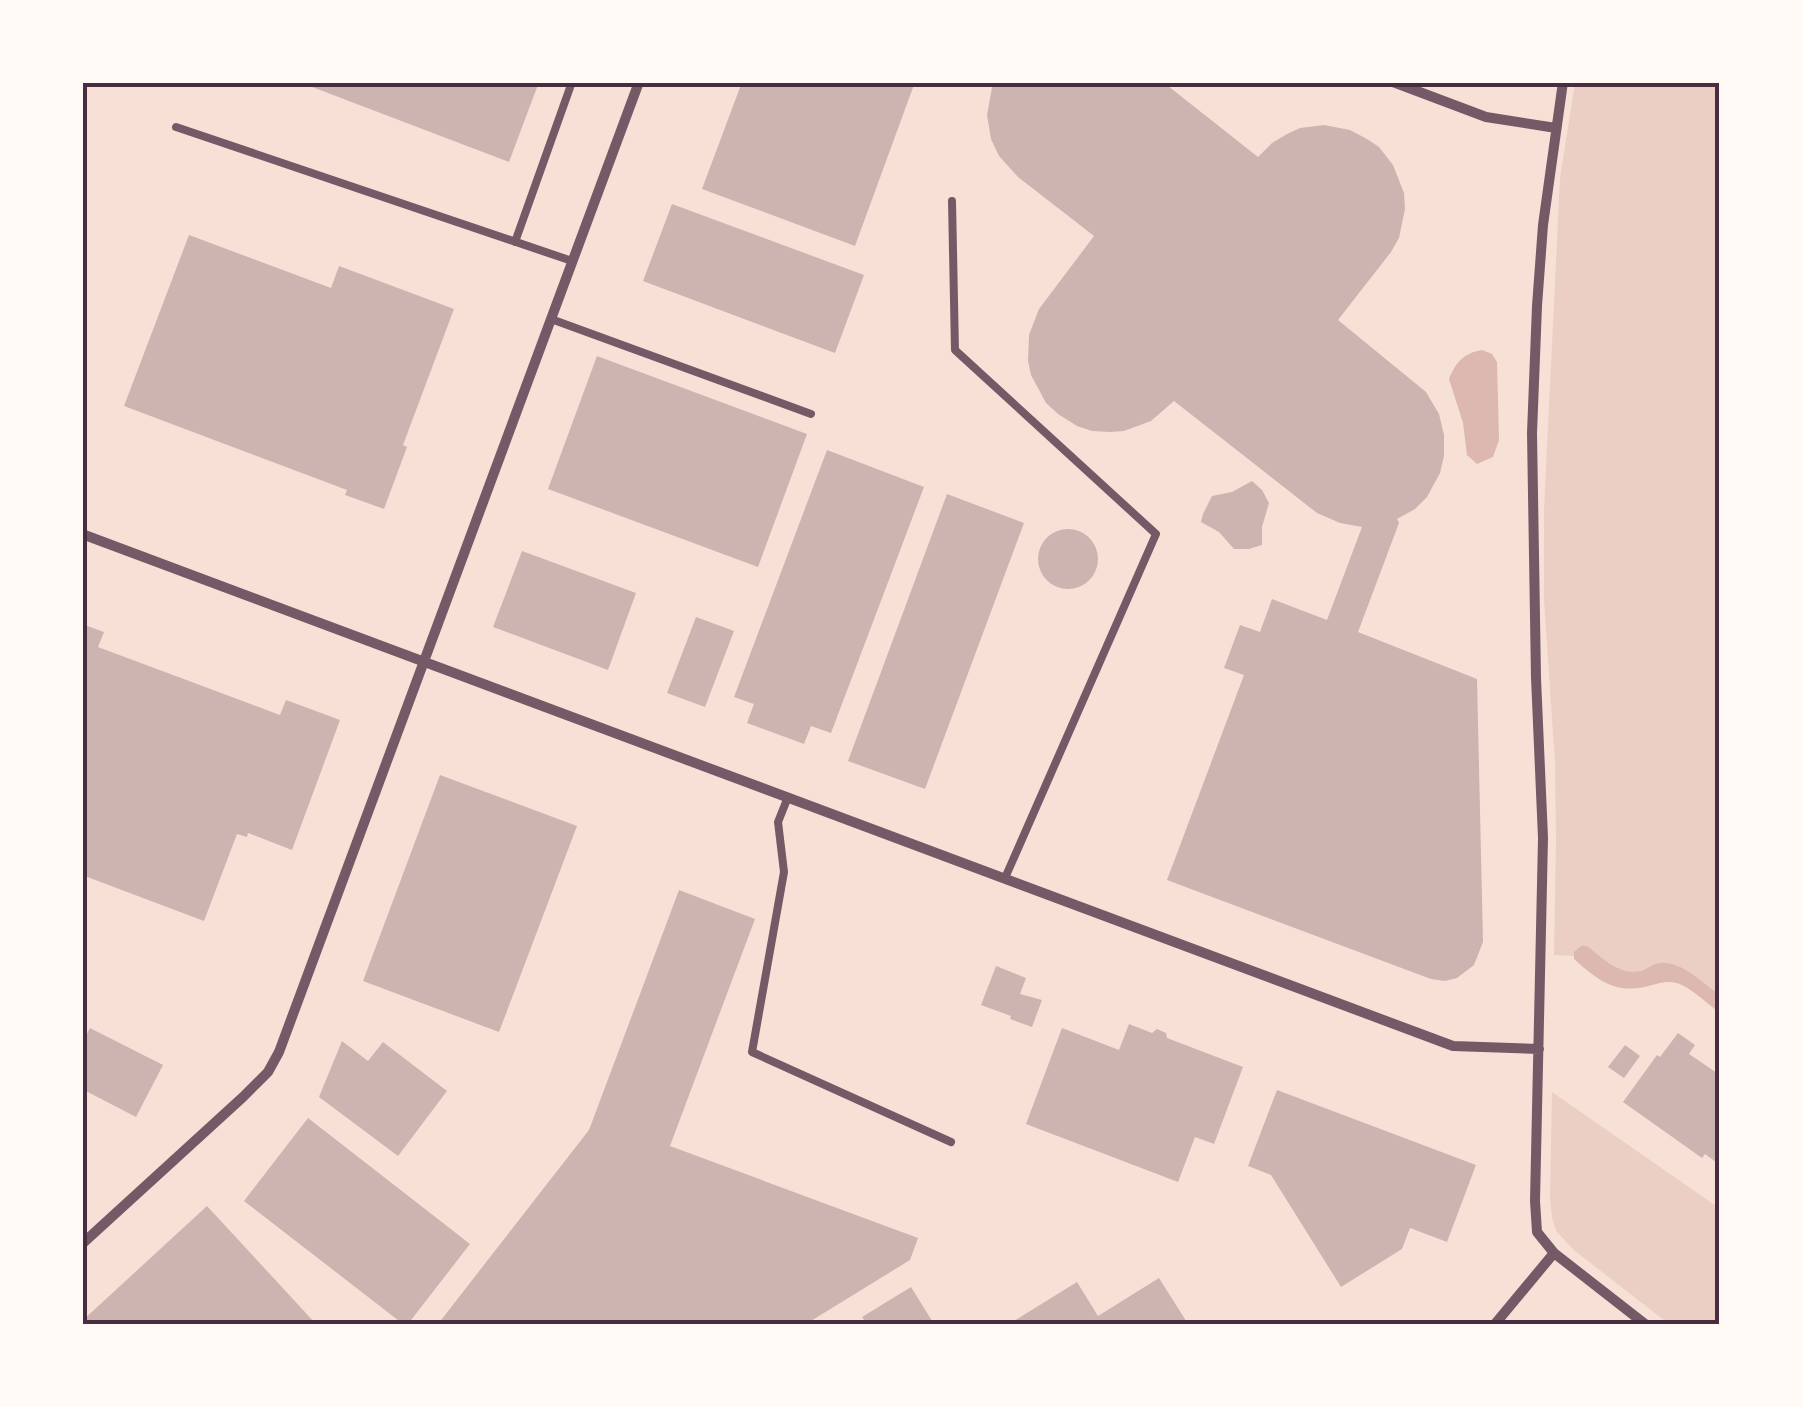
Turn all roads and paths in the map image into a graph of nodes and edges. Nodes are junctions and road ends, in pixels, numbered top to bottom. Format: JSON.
{"nodes":[{"id":1,"x":572,"y":82,"type":"edge"},
{"id":2,"x":639,"y":82,"type":"edge"},
{"id":3,"x":1393,"y":82,"type":"edge"},
{"id":4,"x":1562,"y":82,"type":"edge"},
{"id":5,"x":1424,"y":88,"type":"edge"},
{"id":6,"x":176,"y":127,"type":"dead end"},
{"id":7,"x":1556,"y":128,"type":"junction"},
{"id":8,"x":952,"y":201,"type":"dead end"},
{"id":9,"x":515,"y":242,"type":"junction"},
{"id":10,"x":572,"y":262,"type":"junction"},
{"id":11,"x":551,"y":319,"type":"junction"},
{"id":12,"x":812,"y":414,"type":"dead end"},
{"id":13,"x":82,"y":534,"type":"edge"},
{"id":14,"x":423,"y":661,"type":"junction"},
{"id":15,"x":788,"y":796,"type":"junction"},
{"id":16,"x":1005,"y":878,"type":"junction"},
{"id":17,"x":1538,"y":1049,"type":"junction"},
{"id":18,"x":951,"y":1142,"type":"dead end"},
{"id":19,"x":82,"y":1244,"type":"edge"},
{"id":20,"x":1554,"y":1253,"type":"junction"},
{"id":21,"x":1495,"y":1324,"type":"edge"},
{"id":22,"x":1644,"y":1324,"type":"edge"}],
"edges":[{"from":1,"to":9,"type":"lane"},
{"from":2,"to":10,"type":"street"},
{"from":3,"to":5,"type":"street"},
{"from":4,"to":7,"type":"street"},
{"from":5,"to":7,"type":"street"},
{"from":6,"to":9,"type":"lane"},
{"from":7,"to":17,"type":"street"},
{"from":8,"to":16,"type":"lane"},
{"from":9,"to":10,"type":"lane"},
{"from":10,"to":11,"type":"street"},
{"from":11,"to":12,"type":"lane"},
{"from":11,"to":14,"type":"street"},
{"from":13,"to":14,"type":"street"},
{"from":14,"to":15,"type":"street"},
{"from":14,"to":19,"type":"street"},
{"from":15,"to":16,"type":"street"},
{"from":15,"to":18,"type":"lane"},
{"from":16,"to":17,"type":"street"},
{"from":17,"to":20,"type":"street"},
{"from":20,"to":21,"type":"street"},
{"from":20,"to":22,"type":"street"}]}
